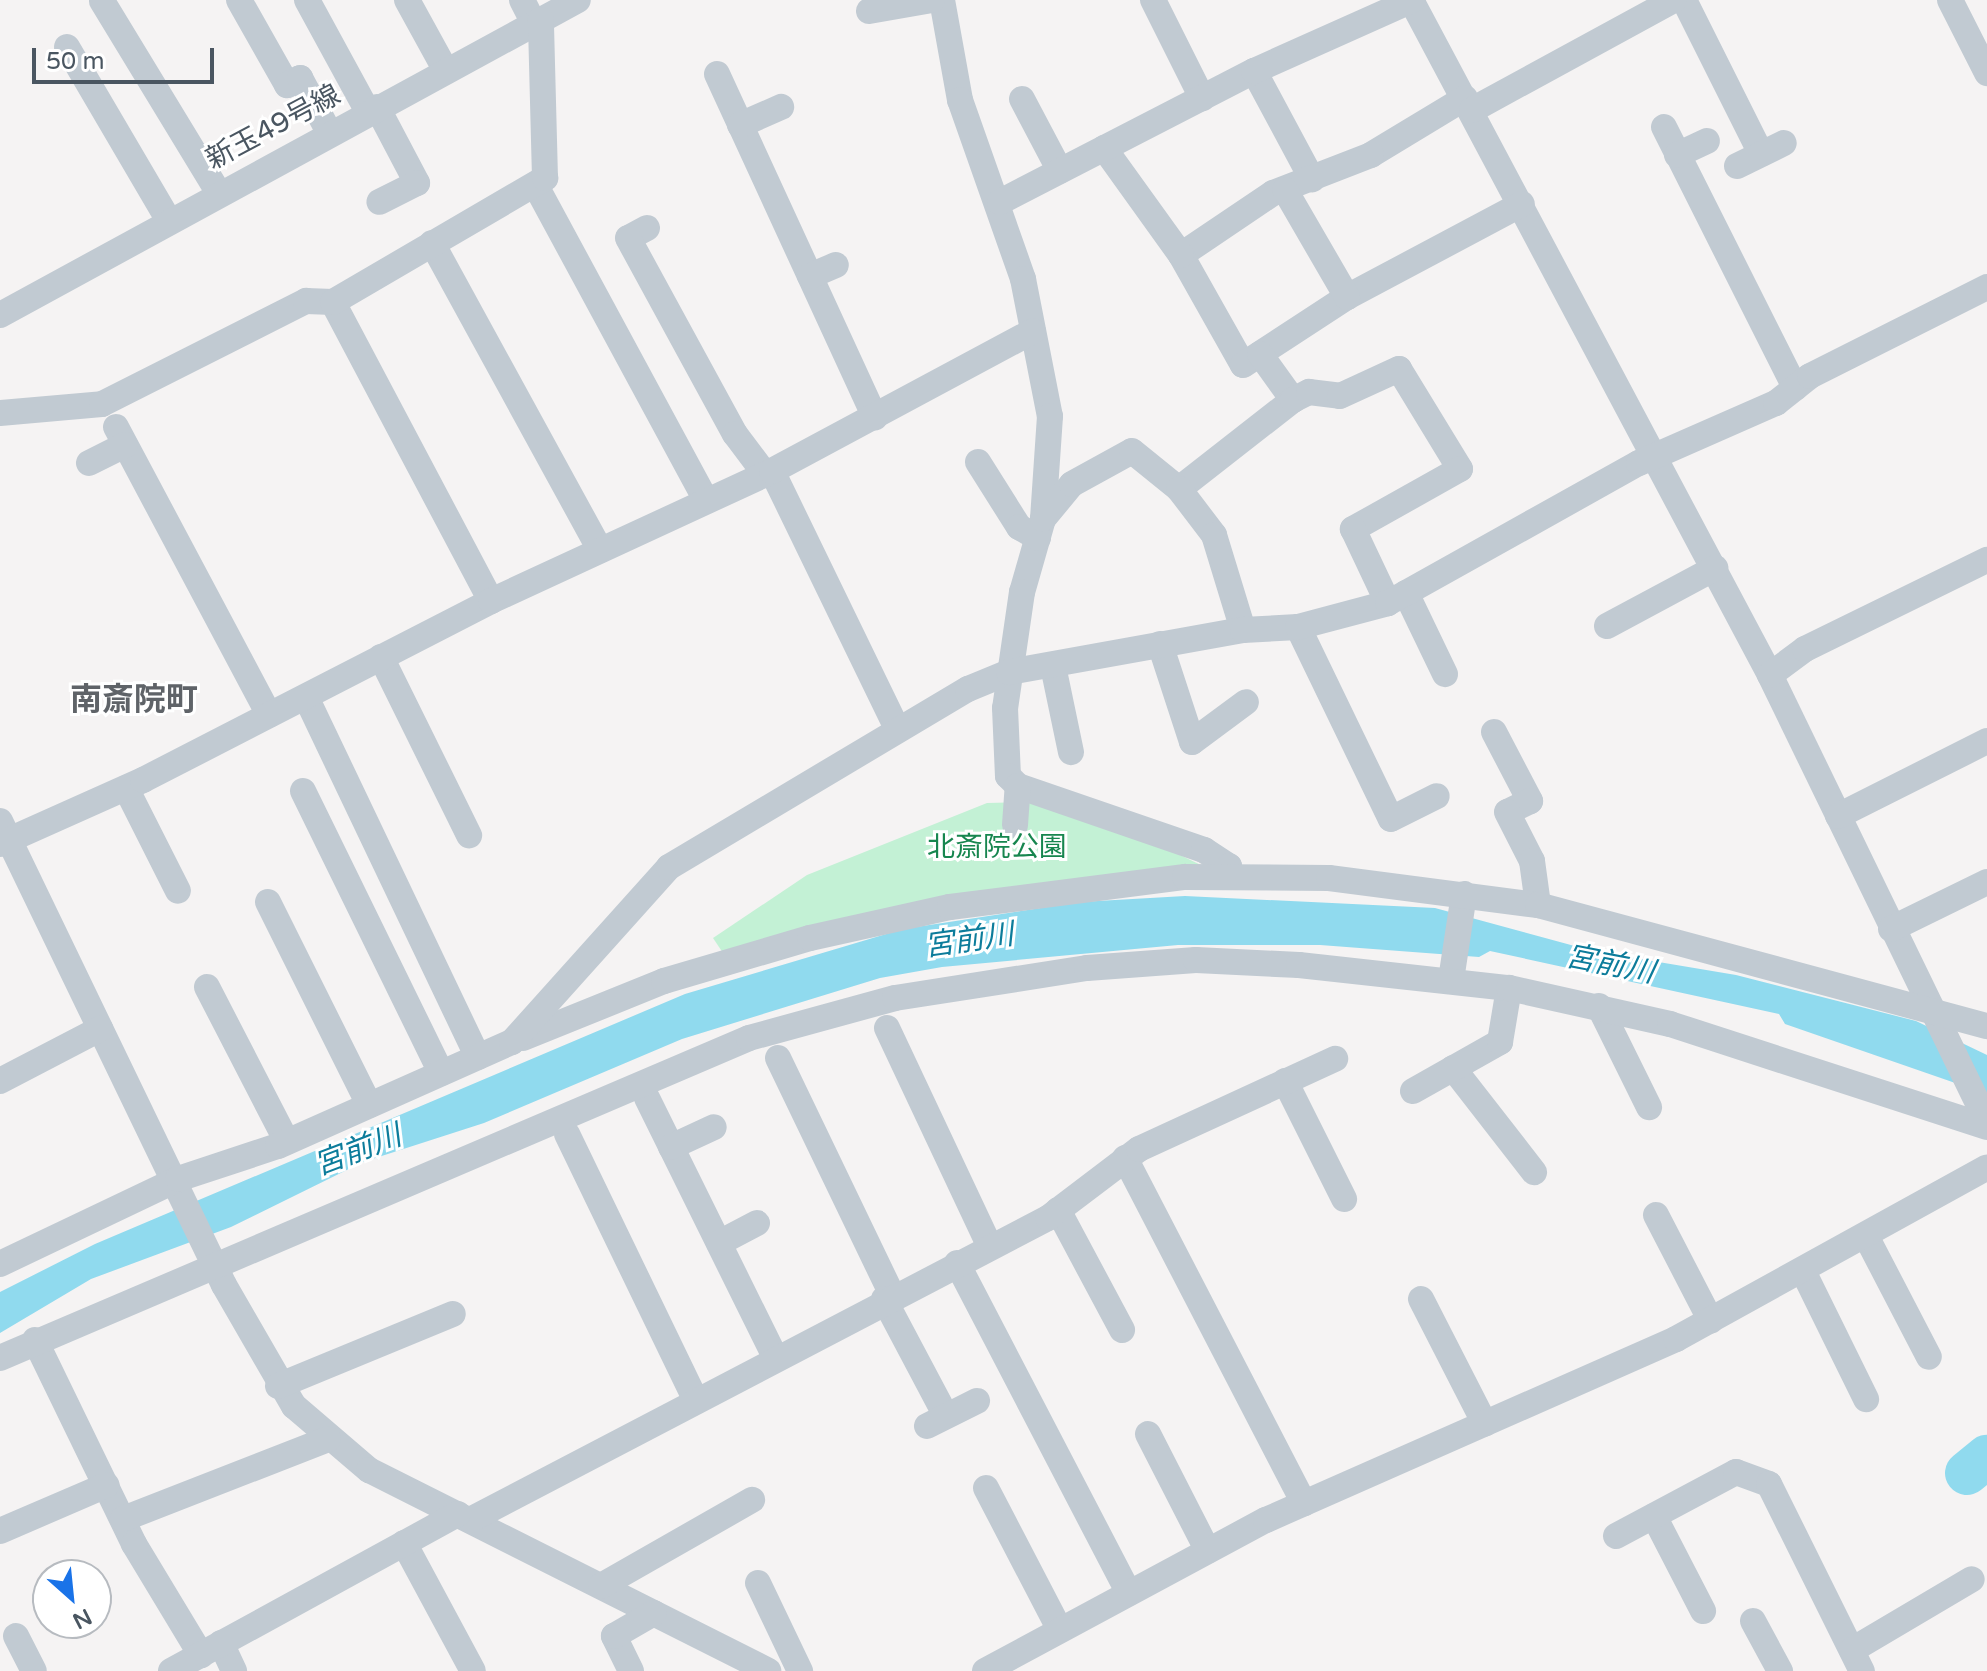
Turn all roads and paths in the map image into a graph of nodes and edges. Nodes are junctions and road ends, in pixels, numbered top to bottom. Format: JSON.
{"nodes":[{"id":1,"x":239,"y":0,"type":"edge"},
{"id":2,"x":307,"y":0,"type":"edge"},
{"id":3,"x":407,"y":0,"type":"edge"},
{"id":4,"x":522,"y":0,"type":"edge"},
{"id":5,"x":578,"y":0,"type":"edge"},
{"id":6,"x":932,"y":0,"type":"edge"},
{"id":7,"x":942,"y":0,"type":"edge"},
{"id":8,"x":1153,"y":0,"type":"edge"},
{"id":9,"x":1412,"y":0,"type":"edge"},
{"id":10,"x":1674,"y":0,"type":"edge"},
{"id":11,"x":1684,"y":0,"type":"edge"},
{"id":12,"x":1950,"y":0,"type":"edge"},
{"id":13,"x":102,"y":1,"type":"edge"},
{"id":14,"x":869,"y":11,"type":"dead end"},
{"id":15,"x":538,"y":22,"type":"junction"},
{"id":16,"x":67,"y":47,"type":"dead end"},
{"id":17,"x":446,"y":71,"type":"junction"},
{"id":18,"x":1254,"y":71,"type":"junction"},
{"id":19,"x":1987,"y":73,"type":"edge"},
{"id":20,"x":717,"y":74,"type":"dead end"},
{"id":21,"x":1202,"y":98,"type":"junction"},
{"id":22,"x":1022,"y":99,"type":"dead end"},
{"id":23,"x":1469,"y":104,"type":"junction"},
{"id":24,"x":781,"y":107,"type":"dead end"},
{"id":25,"x":373,"y":110,"type":"junction"},
{"id":26,"x":740,"y":125,"type":"junction"},
{"id":27,"x":1664,"y":127,"type":"dead end"},
{"id":28,"x":329,"y":132,"type":"junction"},
{"id":29,"x":1707,"y":141,"type":"dead end"},
{"id":30,"x":1104,"y":148,"type":"junction"},
{"id":31,"x":1677,"y":155,"type":"junction"},
{"id":32,"x":1737,"y":166,"type":"dead end"},
{"id":33,"x":1060,"y":171,"type":"junction"},
{"id":34,"x":1312,"y":179,"type":"junction"},
{"id":35,"x":536,"y":186,"type":"junction"},
{"id":36,"x":1285,"y":190,"type":"junction"},
{"id":37,"x":218,"y":192,"type":"junction"},
{"id":38,"x":379,"y":202,"type":"dead end"},
{"id":39,"x":1000,"y":202,"type":"junction"},
{"id":40,"x":1522,"y":204,"type":"junction"},
{"id":41,"x":168,"y":219,"type":"junction"},
{"id":42,"x":647,"y":228,"type":"dead end"},
{"id":43,"x":432,"y":243,"type":"junction"},
{"id":44,"x":1181,"y":255,"type":"junction"},
{"id":45,"x":836,"y":265,"type":"dead end"},
{"id":46,"x":810,"y":276,"type":"junction"},
{"id":47,"x":1987,"y":287,"type":"edge"},
{"id":48,"x":1347,"y":297,"type":"junction"},
{"id":49,"x":333,"y":302,"type":"junction"},
{"id":50,"x":0,"y":315,"type":"edge"},
{"id":51,"x":1033,"y":331,"type":"junction"},
{"id":52,"x":1260,"y":354,"type":"junction"},
{"id":53,"x":1795,"y":388,"type":"junction"},
{"id":54,"x":1293,"y":400,"type":"junction"},
{"id":55,"x":0,"y":413,"type":"edge"},
{"id":56,"x":875,"y":417,"type":"junction"},
{"id":57,"x":1656,"y":456,"type":"junction"},
{"id":58,"x":978,"y":462,"type":"dead end"},
{"id":59,"x":89,"y":463,"type":"dead end"},
{"id":60,"x":768,"y":473,"type":"junction"},
{"id":61,"x":1179,"y":489,"type":"junction"},
{"id":62,"x":706,"y":501,"type":"junction"},
{"id":63,"x":1040,"y":528,"type":"junction"},
{"id":64,"x":600,"y":550,"type":"junction"},
{"id":65,"x":1987,"y":560,"type":"edge"},
{"id":66,"x":1715,"y":568,"type":"junction"},
{"id":67,"x":1397,"y":598,"type":"junction"},
{"id":68,"x":491,"y":601,"type":"junction"},
{"id":69,"x":1607,"y":626,"type":"dead end"},
{"id":70,"x":1298,"y":627,"type":"junction"},
{"id":71,"x":1243,"y":630,"type":"junction"},
{"id":72,"x":1160,"y":644,"type":"junction"},
{"id":73,"x":381,"y":657,"type":"junction"},
{"id":74,"x":1053,"y":666,"type":"junction"},
{"id":75,"x":1009,"y":672,"type":"junction"},
{"id":76,"x":1445,"y":674,"type":"dead end"},
{"id":77,"x":1770,"y":675,"type":"junction"},
{"id":78,"x":306,"y":697,"type":"junction"},
{"id":79,"x":1246,"y":702,"type":"dead end"},
{"id":80,"x":269,"y":715,"type":"junction"},
{"id":81,"x":898,"y":730,"type":"junction"},
{"id":82,"x":1494,"y":732,"type":"dead end"},
{"id":83,"x":1987,"y":741,"type":"edge"},
{"id":84,"x":1071,"y":752,"type":"dead end"},
{"id":85,"x":1018,"y":786,"type":"junction"},
{"id":86,"x":126,"y":788,"type":"junction"},
{"id":87,"x":303,"y":791,"type":"dead end"},
{"id":88,"x":1437,"y":796,"type":"dead end"},
{"id":89,"x":1838,"y":816,"type":"junction"},
{"id":90,"x":1015,"y":825,"type":"dead end"},
{"id":91,"x":3,"y":835,"type":"edge"},
{"id":92,"x":469,"y":835,"type":"dead end"},
{"id":93,"x":1232,"y":877,"type":"junction"},
{"id":94,"x":1987,"y":882,"type":"edge"},
{"id":95,"x":178,"y":891,"type":"dead end"},
{"id":96,"x":1463,"y":900,"type":"junction"},
{"id":97,"x":268,"y":902,"type":"dead end"},
{"id":98,"x":1538,"y":905,"type":"junction"},
{"id":99,"x":1891,"y":929,"type":"junction"},
{"id":100,"x":1452,"y":975,"type":"junction"},
{"id":101,"x":207,"y":987,"type":"dead end"},
{"id":102,"x":1509,"y":988,"type":"junction"},
{"id":103,"x":1599,"y":1006,"type":"junction"},
{"id":104,"x":1934,"y":1019,"type":"junction"},
{"id":105,"x":1987,"y":1026,"type":"edge"},
{"id":106,"x":887,"y":1028,"type":"dead end"},
{"id":107,"x":100,"y":1029,"type":"junction"},
{"id":108,"x":512,"y":1042,"type":"junction"},
{"id":109,"x":478,"y":1057,"type":"junction"},
{"id":110,"x":1335,"y":1059,"type":"dead end"},
{"id":111,"x":1453,"y":1068,"type":"junction"},
{"id":112,"x":441,"y":1073,"type":"junction"},
{"id":113,"x":779,"y":1076,"type":"dead end"},
{"id":114,"x":0,"y":1081,"type":"edge"},
{"id":115,"x":1285,"y":1081,"type":"junction"},
{"id":116,"x":1413,"y":1091,"type":"dead end"},
{"id":117,"x":647,"y":1098,"type":"dead end"},
{"id":118,"x":369,"y":1105,"type":"junction"},
{"id":119,"x":1649,"y":1107,"type":"dead end"},
{"id":120,"x":1985,"y":1120,"type":"edge"},
{"id":121,"x":714,"y":1127,"type":"dead end"},
{"id":122,"x":567,"y":1134,"type":"dead end"},
{"id":123,"x":287,"y":1142,"type":"junction"},
{"id":124,"x":671,"y":1147,"type":"junction"},
{"id":125,"x":1125,"y":1158,"type":"junction"},
{"id":126,"x":1987,"y":1167,"type":"edge"},
{"id":127,"x":1534,"y":1172,"type":"dead end"},
{"id":128,"x":180,"y":1184,"type":"junction"},
{"id":129,"x":1344,"y":1199,"type":"dead end"},
{"id":130,"x":1058,"y":1210,"type":"junction"},
{"id":131,"x":1656,"y":1215,"type":"dead end"},
{"id":132,"x":757,"y":1223,"type":"dead end"},
{"id":133,"x":1866,"y":1236,"type":"junction"},
{"id":134,"x":719,"y":1243,"type":"junction"},
{"id":135,"x":990,"y":1247,"type":"junction"},
{"id":136,"x":214,"y":1256,"type":"junction"},
{"id":137,"x":957,"y":1263,"type":"junction"},
{"id":138,"x":0,"y":1264,"type":"edge"},
{"id":139,"x":1803,"y":1271,"type":"junction"},
{"id":140,"x":888,"y":1297,"type":"junction"},
{"id":141,"x":1421,"y":1299,"type":"dead end"},
{"id":142,"x":453,"y":1314,"type":"dead end"},
{"id":143,"x":1711,"y":1321,"type":"junction"},
{"id":144,"x":1122,"y":1330,"type":"dead end"},
{"id":145,"x":35,"y":1340,"type":"junction"},
{"id":146,"x":775,"y":1357,"type":"junction"},
{"id":147,"x":1929,"y":1357,"type":"dead end"},
{"id":148,"x":0,"y":1358,"type":"edge"},
{"id":149,"x":278,"y":1386,"type":"junction"},
{"id":150,"x":695,"y":1399,"type":"junction"},
{"id":151,"x":1866,"y":1399,"type":"dead end"},
{"id":152,"x":977,"y":1401,"type":"dead end"},
{"id":153,"x":1485,"y":1424,"type":"junction"},
{"id":154,"x":1148,"y":1434,"type":"dead end"},
{"id":155,"x":328,"y":1439,"type":"junction"},
{"id":156,"x":107,"y":1485,"type":"junction"},
{"id":157,"x":986,"y":1488,"type":"dead end"},
{"id":158,"x":752,"y":1500,"type":"dead end"},
{"id":159,"x":1304,"y":1503,"type":"junction"},
{"id":160,"x":1654,"y":1516,"type":"junction"},
{"id":161,"x":464,"y":1517,"type":"junction"},
{"id":162,"x":123,"y":1519,"type":"junction"},
{"id":163,"x":0,"y":1531,"type":"edge"},
{"id":164,"x":1616,"y":1536,"type":"dead end"},
{"id":165,"x":404,"y":1543,"type":"junction"},
{"id":166,"x":1208,"y":1551,"type":"junction"},
{"id":167,"x":1972,"y":1579,"type":"dead end"},
{"id":168,"x":601,"y":1586,"type":"junction"},
{"id":169,"x":771,"y":1593,"type":"dead end"},
{"id":170,"x":1129,"y":1593,"type":"junction"},
{"id":171,"x":1703,"y":1611,"type":"dead end"},
{"id":172,"x":654,"y":1613,"type":"junction"},
{"id":173,"x":1753,"y":1621,"type":"dead end"},
{"id":174,"x":1060,"y":1630,"type":"junction"},
{"id":175,"x":16,"y":1636,"type":"dead end"},
{"id":176,"x":211,"y":1649,"type":"junction"},
{"id":177,"x":1857,"y":1660,"type":"edge"},
{"id":178,"x":34,"y":1671,"type":"edge"},
{"id":179,"x":171,"y":1671,"type":"edge"},
{"id":180,"x":234,"y":1671,"type":"edge"},
{"id":181,"x":473,"y":1671,"type":"edge"},
{"id":182,"x":631,"y":1671,"type":"edge"},
{"id":183,"x":768,"y":1671,"type":"edge"},
{"id":184,"x":800,"y":1671,"type":"edge"},
{"id":185,"x":985,"y":1671,"type":"edge"},
{"id":186,"x":1780,"y":1671,"type":"edge"}],
"edges":[{"from":1,"to":28,"type":"street"},
{"from":2,"to":25,"type":"street"},
{"from":3,"to":17,"type":"street"},
{"from":4,"to":15,"type":"street"},
{"from":5,"to":15,"type":"street","name":"新玉49号線"},
{"from":6,"to":14,"type":"street"},
{"from":7,"to":39,"type":"street"},
{"from":8,"to":21,"type":"street"},
{"from":9,"to":18,"type":"street"},
{"from":9,"to":23,"type":"street"},
{"from":10,"to":23,"type":"street"},
{"from":11,"to":32,"type":"street"},
{"from":12,"to":19,"type":"street"},
{"from":13,"to":37,"type":"street"},
{"from":15,"to":17,"type":"street","name":"新玉49号線"},
{"from":15,"to":35,"type":"street"},
{"from":16,"to":41,"type":"street"},
{"from":17,"to":25,"type":"street","name":"新玉49号線"},
{"from":18,"to":21,"type":"street"},
{"from":18,"to":34,"type":"street"},
{"from":20,"to":26,"type":"street"},
{"from":21,"to":30,"type":"street"},
{"from":22,"to":33,"type":"street"},
{"from":23,"to":34,"type":"street"},
{"from":23,"to":40,"type":"street"},
{"from":24,"to":26,"type":"street"},
{"from":25,"to":28,"type":"street","name":"新玉49号線"},
{"from":25,"to":38,"type":"street"},
{"from":26,"to":46,"type":"street"},
{"from":27,"to":31,"type":"street"},
{"from":28,"to":37,"type":"street","name":"新玉49号線"},
{"from":29,"to":31,"type":"street"},
{"from":30,"to":33,"type":"street"},
{"from":30,"to":44,"type":"street"},
{"from":31,"to":53,"type":"street"},
{"from":33,"to":39,"type":"street"},
{"from":34,"to":36,"type":"street"},
{"from":35,"to":43,"type":"street"},
{"from":35,"to":62,"type":"street"},
{"from":36,"to":44,"type":"street"},
{"from":36,"to":48,"type":"street"},
{"from":37,"to":41,"type":"street","name":"新玉49号線"},
{"from":39,"to":51,"type":"street"},
{"from":40,"to":48,"type":"street"},
{"from":40,"to":57,"type":"street"},
{"from":41,"to":50,"type":"street","name":"新玉49号線"},
{"from":42,"to":60,"type":"street"},
{"from":43,"to":49,"type":"street"},
{"from":43,"to":64,"type":"street"},
{"from":44,"to":52,"type":"street"},
{"from":45,"to":46,"type":"street"},
{"from":46,"to":56,"type":"street"},
{"from":47,"to":53,"type":"street"},
{"from":48,"to":52,"type":"street"},
{"from":49,"to":55,"type":"street"},
{"from":49,"to":68,"type":"street"},
{"from":51,"to":56,"type":"street"},
{"from":51,"to":63,"type":"street"},
{"from":52,"to":54,"type":"street"},
{"from":53,"to":57,"type":"street"},
{"from":54,"to":61,"type":"street"},
{"from":54,"to":67,"type":"street"},
{"from":56,"to":60,"type":"street"},
{"from":57,"to":66,"type":"street"},
{"from":57,"to":67,"type":"street"},
{"from":58,"to":63,"type":"street"},
{"from":59,"to":80,"type":"street"},
{"from":60,"to":62,"type":"street"},
{"from":60,"to":81,"type":"street"},
{"from":61,"to":63,"type":"street"},
{"from":61,"to":71,"type":"street"},
{"from":62,"to":64,"type":"street"},
{"from":63,"to":75,"type":"street"},
{"from":64,"to":68,"type":"street"},
{"from":65,"to":77,"type":"street"},
{"from":66,"to":69,"type":"street"},
{"from":66,"to":77,"type":"street"},
{"from":67,"to":70,"type":"street"},
{"from":67,"to":76,"type":"street"},
{"from":68,"to":73,"type":"street"},
{"from":70,"to":71,"type":"street"},
{"from":70,"to":88,"type":"street"},
{"from":71,"to":72,"type":"street"},
{"from":72,"to":74,"type":"street"},
{"from":72,"to":79,"type":"street"},
{"from":73,"to":78,"type":"street"},
{"from":73,"to":92,"type":"street"},
{"from":74,"to":75,"type":"street"},
{"from":74,"to":84,"type":"street"},
{"from":75,"to":81,"type":"street"},
{"from":75,"to":85,"type":"street"},
{"from":77,"to":89,"type":"street"},
{"from":78,"to":80,"type":"street"},
{"from":78,"to":109,"type":"street"},
{"from":80,"to":86,"type":"street"},
{"from":81,"to":108,"type":"street"},
{"from":82,"to":98,"type":"street"},
{"from":83,"to":89,"type":"street"},
{"from":85,"to":90,"type":"street"},
{"from":85,"to":93,"type":"street"},
{"from":86,"to":91,"type":"street"},
{"from":86,"to":95,"type":"street"},
{"from":87,"to":112,"type":"street"},
{"from":89,"to":99,"type":"street"},
{"from":91,"to":107,"type":"street"},
{"from":93,"to":96,"type":"street"},
{"from":93,"to":108,"type":"street"},
{"from":94,"to":99,"type":"street"},
{"from":96,"to":98,"type":"street"},
{"from":96,"to":100,"type":"street"},
{"from":97,"to":118,"type":"street"},
{"from":98,"to":104,"type":"street"},
{"from":99,"to":104,"type":"street"},
{"from":100,"to":102,"type":"street"},
{"from":100,"to":136,"type":"street"},
{"from":101,"to":123,"type":"street"},
{"from":102,"to":103,"type":"street"},
{"from":102,"to":111,"type":"street"},
{"from":103,"to":119,"type":"street"},
{"from":103,"to":120,"type":"street"},
{"from":104,"to":105,"type":"street"},
{"from":104,"to":120,"type":"street"},
{"from":106,"to":135,"type":"street"},
{"from":107,"to":114,"type":"street"},
{"from":107,"to":128,"type":"street"},
{"from":108,"to":109,"type":"street"},
{"from":109,"to":112,"type":"street"},
{"from":110,"to":115,"type":"street"},
{"from":111,"to":116,"type":"street"},
{"from":111,"to":127,"type":"street"},
{"from":112,"to":118,"type":"street"},
{"from":113,"to":140,"type":"street"},
{"from":115,"to":125,"type":"street"},
{"from":115,"to":129,"type":"street"},
{"from":117,"to":124,"type":"street"},
{"from":118,"to":123,"type":"street"},
{"from":121,"to":124,"type":"street"},
{"from":122,"to":150,"type":"street"},
{"from":123,"to":128,"type":"street"},
{"from":124,"to":134,"type":"street"},
{"from":125,"to":130,"type":"street"},
{"from":125,"to":159,"type":"street"},
{"from":126,"to":133,"type":"street"},
{"from":128,"to":136,"type":"street"},
{"from":128,"to":138,"type":"street"},
{"from":130,"to":135,"type":"street"},
{"from":130,"to":144,"type":"street"},
{"from":131,"to":143,"type":"street"},
{"from":132,"to":134,"type":"street"},
{"from":133,"to":139,"type":"street"},
{"from":133,"to":147,"type":"street"},
{"from":134,"to":146,"type":"street"},
{"from":135,"to":137,"type":"street"},
{"from":136,"to":145,"type":"street"},
{"from":136,"to":149,"type":"street"},
{"from":137,"to":140,"type":"street"},
{"from":137,"to":170,"type":"street"},
{"from":139,"to":143,"type":"street"},
{"from":139,"to":151,"type":"street"},
{"from":140,"to":146,"type":"street"},
{"from":140,"to":152,"type":"street"},
{"from":141,"to":153,"type":"street"},
{"from":142,"to":149,"type":"street"},
{"from":143,"to":153,"type":"street"},
{"from":145,"to":148,"type":"street"},
{"from":145,"to":156,"type":"street"},
{"from":146,"to":150,"type":"street"},
{"from":149,"to":155,"type":"street"},
{"from":150,"to":161,"type":"street"},
{"from":153,"to":159,"type":"street"},
{"from":154,"to":166,"type":"street"},
{"from":155,"to":161,"type":"street"},
{"from":155,"to":162,"type":"street"},
{"from":156,"to":162,"type":"street"},
{"from":156,"to":163,"type":"street"},
{"from":157,"to":174,"type":"street"},
{"from":158,"to":168,"type":"street"},
{"from":159,"to":166,"type":"street"},
{"from":160,"to":164,"type":"street"},
{"from":160,"to":171,"type":"street"},
{"from":160,"to":177,"type":"street"},
{"from":161,"to":165,"type":"street"},
{"from":161,"to":168,"type":"street"},
{"from":162,"to":176,"type":"street"},
{"from":165,"to":176,"type":"street"},
{"from":165,"to":181,"type":"street"},
{"from":166,"to":170,"type":"street"},
{"from":167,"to":177,"type":"street"},
{"from":168,"to":172,"type":"street"},
{"from":169,"to":184,"type":"street"},
{"from":170,"to":174,"type":"street"},
{"from":172,"to":182,"type":"street"},
{"from":172,"to":183,"type":"street"},
{"from":173,"to":186,"type":"street"},
{"from":174,"to":185,"type":"street"},
{"from":175,"to":178,"type":"street"},
{"from":176,"to":179,"type":"street"},
{"from":176,"to":180,"type":"street"}]}
